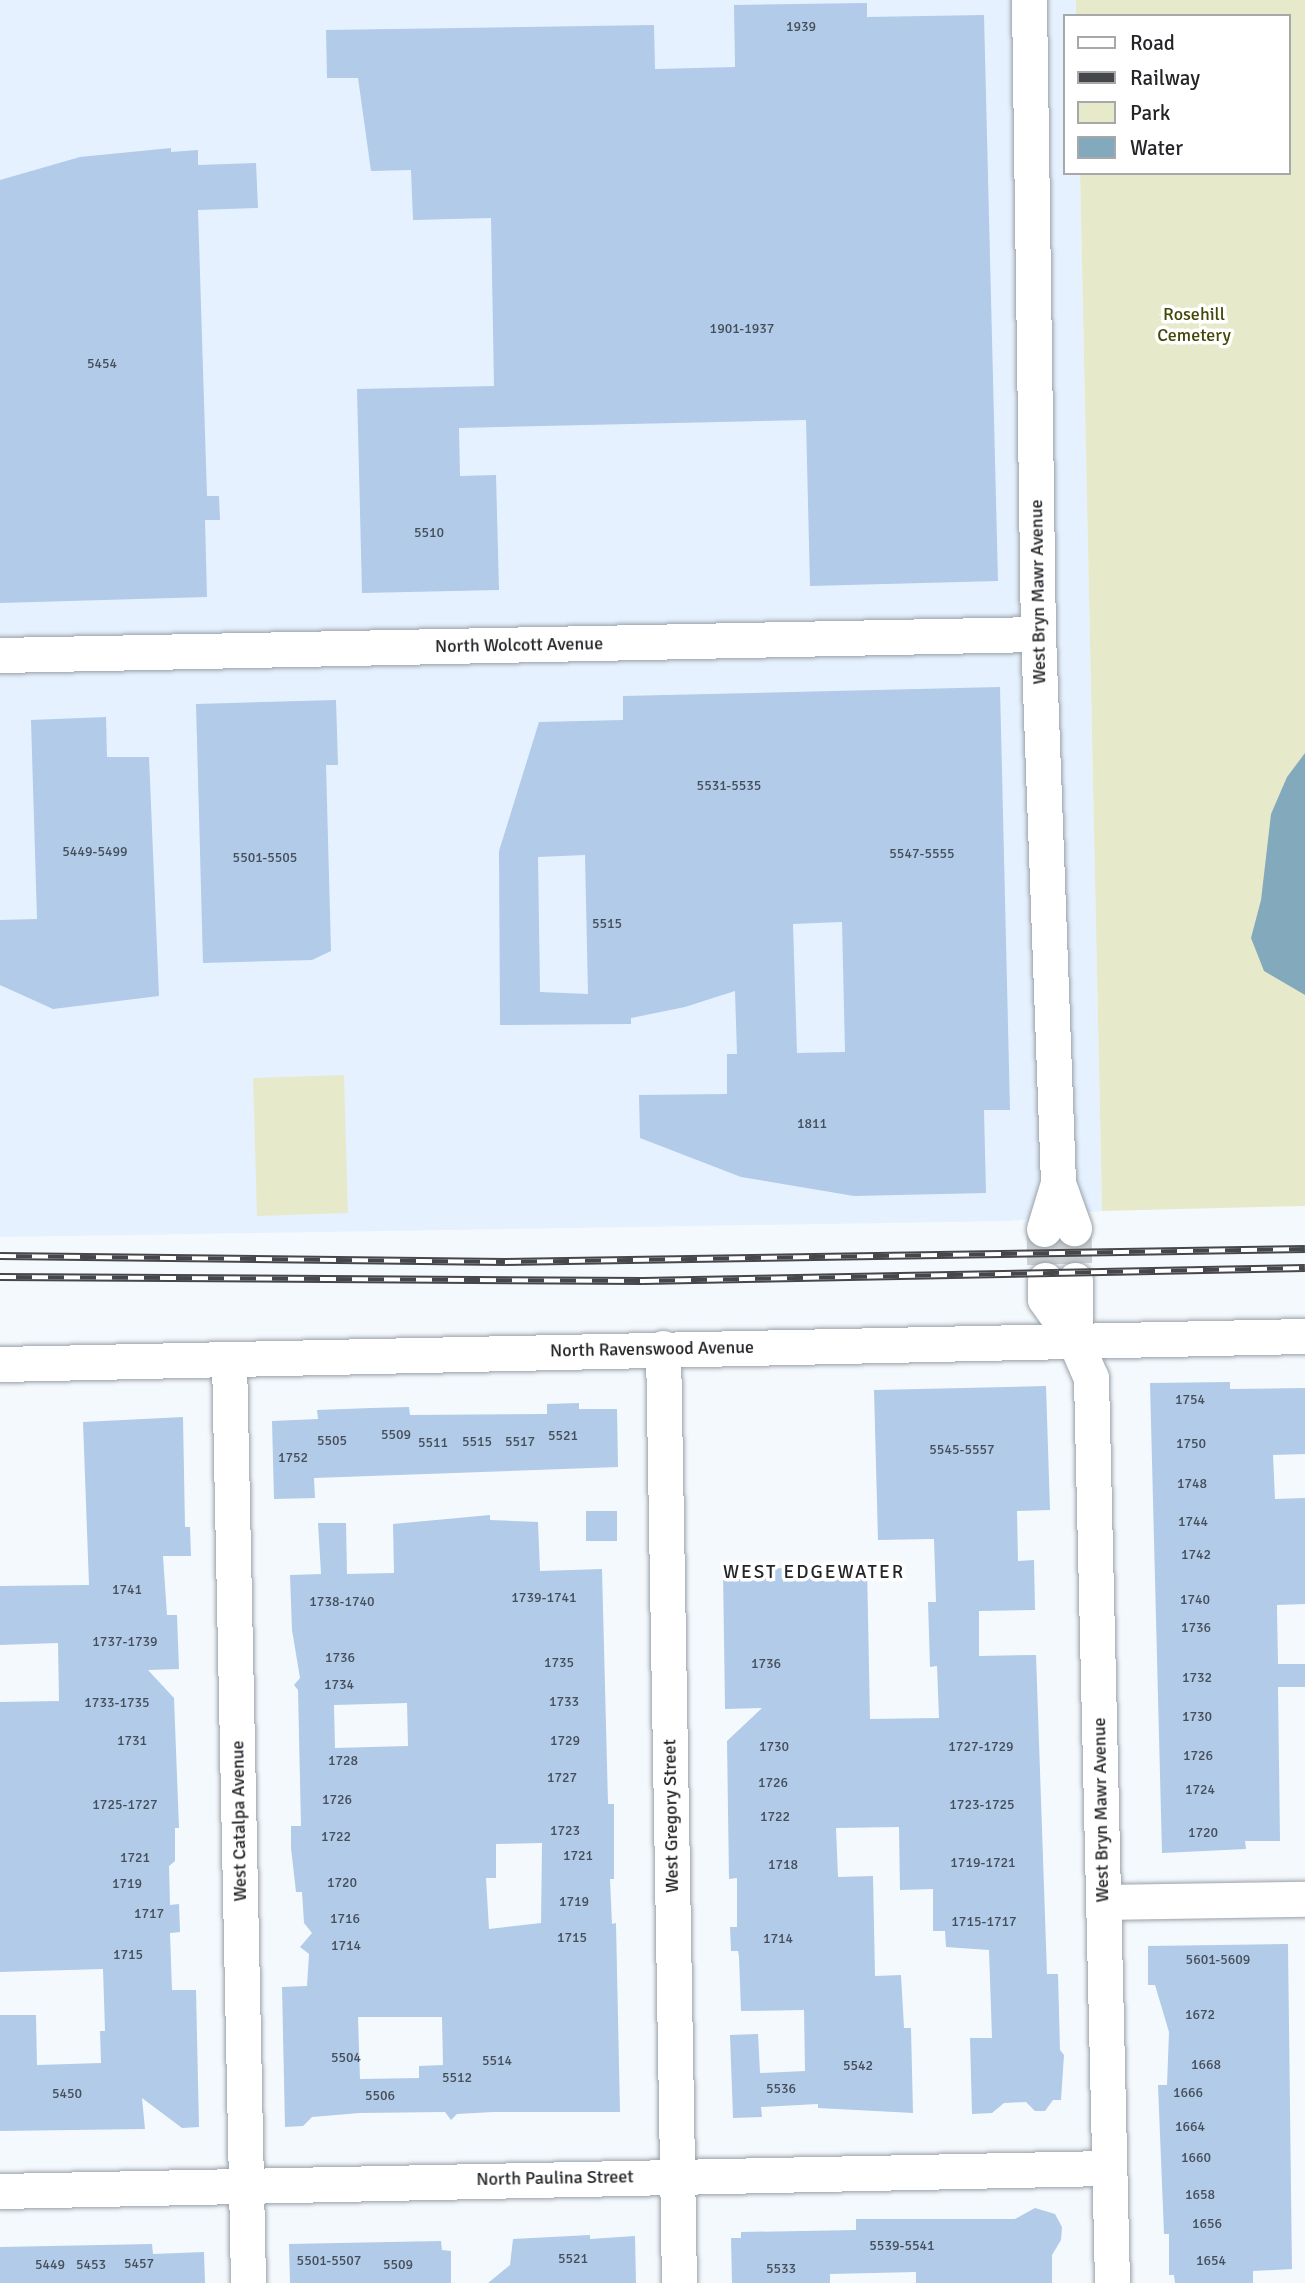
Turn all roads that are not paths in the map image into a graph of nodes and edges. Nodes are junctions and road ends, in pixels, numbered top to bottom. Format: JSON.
{"nodes":[{"id":1,"x":1029,"y":0,"type":"edge"},
{"id":2,"x":1038,"y":634,"type":"junction"},
{"id":3,"x":0,"y":654,"type":"edge"},
{"id":4,"x":1059,"y":1229,"type":"tunnel mouth"},
{"id":5,"x":1060,"y":1280,"type":"tunnel mouth"},
{"id":6,"x":1305,"y":1336,"type":"edge"},
{"id":7,"x":1075,"y":1341,"type":"junction"},
{"id":8,"x":663,"y":1348,"type":"junction"},
{"id":9,"x":229,"y":1359,"type":"junction"},
{"id":10,"x":0,"y":1364,"type":"edge"},
{"id":11,"x":1305,"y":1899,"type":"edge"},
{"id":12,"x":1103,"y":1902,"type":"junction"},
{"id":13,"x":1109,"y":2168,"type":"junction"},
{"id":14,"x":677,"y":2176,"type":"junction"},
{"id":15,"x":246,"y":2185,"type":"junction"},
{"id":16,"x":0,"y":2190,"type":"edge"},
{"id":17,"x":248,"y":2283,"type":"edge"},
{"id":18,"x":679,"y":2283,"type":"edge"},
{"id":19,"x":1112,"y":2283,"type":"edge"}],
"edges":[{"from":1,"to":2,"type":"street","name":"West Bryn Mawr Avenue"},
{"from":2,"to":3,"type":"street","name":"North Wolcott Avenue"},
{"from":2,"to":4,"type":"street","name":"West Bryn Mawr Avenue"},
{"from":5,"to":7,"type":"street","name":"West Bryn Mawr Avenue"},
{"from":6,"to":7,"type":"street","name":"North Ravenswood Avenue"},
{"from":7,"to":8,"type":"street","name":"North Ravenswood Avenue"},
{"from":7,"to":12,"type":"street","name":"West Bryn Mawr Avenue"},
{"from":8,"to":9,"type":"street","name":"North Ravenswood Avenue"},
{"from":8,"to":14,"type":"street","name":"West Gregory Street"},
{"from":9,"to":10,"type":"street","name":"North Ravenswood Avenue"},
{"from":9,"to":15,"type":"street","name":"West Catalpa Avenue"},
{"from":11,"to":12,"type":"street"},
{"from":12,"to":13,"type":"street","name":"West Bryn Mawr Avenue"},
{"from":13,"to":14,"type":"street","name":"North Paulina Street"},
{"from":13,"to":19,"type":"street","name":"West Bryn Mawr Avenue"},
{"from":14,"to":15,"type":"street","name":"North Paulina Street"},
{"from":14,"to":18,"type":"street","name":"West Gregory Street"},
{"from":15,"to":16,"type":"street","name":"North Paulina Street"},
{"from":15,"to":17,"type":"street","name":"West Catalpa Avenue"}]}
